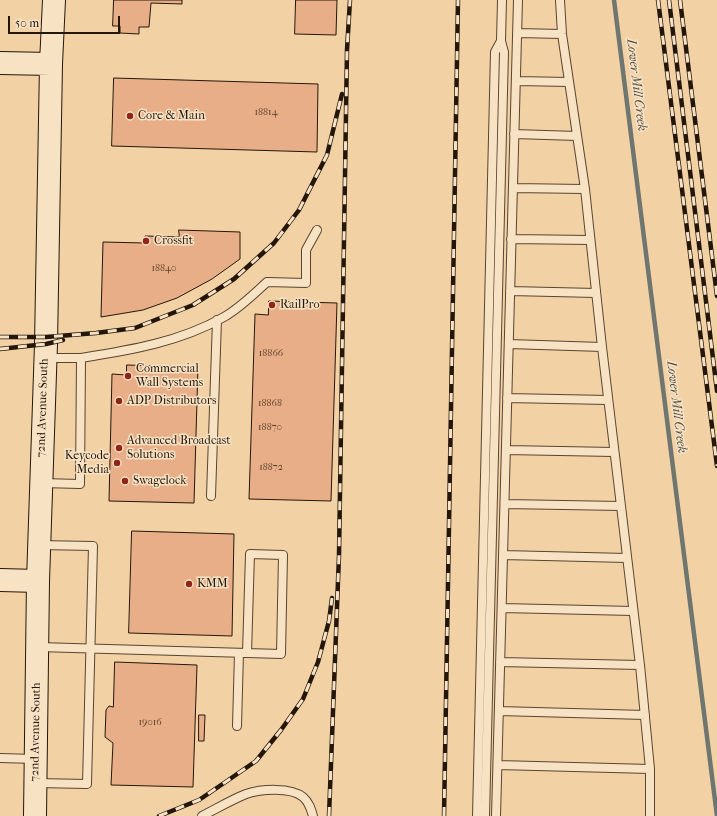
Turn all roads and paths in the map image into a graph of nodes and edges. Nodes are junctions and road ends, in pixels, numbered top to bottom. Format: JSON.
{"nodes":[{"id":1,"x":54,"y":0,"type":"edge"},
{"id":2,"x":502,"y":0,"type":"edge"},
{"id":3,"x":518,"y":0,"type":"edge"},
{"id":4,"x":560,"y":0,"type":"edge"},
{"id":5,"x":517,"y":33,"type":"junction"},
{"id":6,"x":562,"y":34,"type":"junction"},
{"id":7,"x":501,"y":41,"type":"junction"},
{"id":8,"x":0,"y":63,"type":"edge"},
{"id":9,"x":51,"y":64,"type":"junction"},
{"id":10,"x":516,"y":81,"type":"junction"},
{"id":11,"x":569,"y":82,"type":"junction"},
{"id":12,"x":514,"y":134,"type":"junction"},
{"id":13,"x":577,"y":136,"type":"junction"},
{"id":14,"x":513,"y":188,"type":"junction"},
{"id":15,"x":585,"y":189,"type":"junction"},
{"id":16,"x":317,"y":230,"type":"dead end"},
{"id":17,"x":512,"y":239,"type":"junction"},
{"id":18,"x":590,"y":240,"type":"junction"},
{"id":19,"x":510,"y":291,"type":"junction"},
{"id":20,"x":596,"y":293,"type":"junction"},
{"id":21,"x":217,"y":320,"type":"junction"},
{"id":22,"x":509,"y":344,"type":"junction"},
{"id":23,"x":602,"y":347,"type":"junction"},
{"id":24,"x":45,"y":358,"type":"junction"},
{"id":25,"x":82,"y":358,"type":"junction"},
{"id":26,"x":507,"y":398,"type":"junction"},
{"id":27,"x":608,"y":400,"type":"junction"},
{"id":28,"x":506,"y":450,"type":"junction"},
{"id":29,"x":614,"y":452,"type":"junction"},
{"id":30,"x":41,"y":483,"type":"junction"},
{"id":31,"x":211,"y":496,"type":"dead end"},
{"id":32,"x":505,"y":504,"type":"junction"},
{"id":33,"x":621,"y":506,"type":"junction"},
{"id":34,"x":39,"y":545,"type":"junction"},
{"id":35,"x":503,"y":555,"type":"junction"},
{"id":36,"x":627,"y":558,"type":"junction"},
{"id":37,"x":0,"y":580,"type":"edge"},
{"id":38,"x":38,"y":580,"type":"junction"},
{"id":39,"x":502,"y":608,"type":"junction"},
{"id":40,"x":633,"y":611,"type":"junction"},
{"id":41,"x":37,"y":647,"type":"junction"},
{"id":42,"x":90,"y":649,"type":"junction"},
{"id":43,"x":243,"y":653,"type":"junction"},
{"id":44,"x":500,"y":662,"type":"junction"},
{"id":45,"x":640,"y":665,"type":"junction"},
{"id":46,"x":499,"y":711,"type":"junction"},
{"id":47,"x":645,"y":715,"type":"junction"},
{"id":48,"x":237,"y":726,"type":"dead end"},
{"id":49,"x":0,"y":758,"type":"edge"},
{"id":50,"x":36,"y":760,"type":"junction"},
{"id":51,"x":498,"y":765,"type":"junction"},
{"id":52,"x":650,"y":769,"type":"junction"},
{"id":53,"x":36,"y":783,"type":"junction"},
{"id":54,"x":35,"y":816,"type":"edge"},
{"id":55,"x":202,"y":816,"type":"edge"},
{"id":56,"x":314,"y":816,"type":"edge"},
{"id":57,"x":477,"y":816,"type":"edge"},
{"id":58,"x":485,"y":816,"type":"edge"},
{"id":59,"x":496,"y":816,"type":"edge"},
{"id":60,"x":650,"y":816,"type":"edge"}],
"edges":[{"from":1,"to":9,"type":"street","name":"72nd Avenue South"},
{"from":2,"to":7,"type":"lane"},
{"from":3,"to":5,"type":"lane"},
{"from":4,"to":6,"type":"lane"},
{"from":5,"to":6,"type":"lane"},
{"from":5,"to":10,"type":"lane"},
{"from":6,"to":11,"type":"lane"},
{"from":7,"to":57,"type":"lane"},
{"from":7,"to":58,"type":"lane"},
{"from":8,"to":9,"type":"street"},
{"from":9,"to":24,"type":"street","name":"72nd Avenue South"},
{"from":10,"to":11,"type":"lane"},
{"from":10,"to":12,"type":"lane"},
{"from":11,"to":13,"type":"lane"},
{"from":12,"to":13,"type":"lane"},
{"from":12,"to":14,"type":"lane"},
{"from":13,"to":15,"type":"lane"},
{"from":14,"to":15,"type":"lane"},
{"from":14,"to":17,"type":"lane"},
{"from":15,"to":18,"type":"lane"},
{"from":16,"to":21,"type":"lane"},
{"from":17,"to":18,"type":"lane"},
{"from":17,"to":19,"type":"lane"},
{"from":18,"to":20,"type":"lane"},
{"from":19,"to":20,"type":"lane"},
{"from":19,"to":22,"type":"lane"},
{"from":20,"to":23,"type":"lane"},
{"from":21,"to":25,"type":"lane"},
{"from":21,"to":31,"type":"lane"},
{"from":22,"to":23,"type":"lane"},
{"from":22,"to":26,"type":"lane"},
{"from":23,"to":27,"type":"lane"},
{"from":24,"to":25,"type":"lane"},
{"from":24,"to":30,"type":"street","name":"72nd Avenue South"},
{"from":25,"to":30,"type":"lane"},
{"from":26,"to":27,"type":"lane"},
{"from":26,"to":28,"type":"lane"},
{"from":27,"to":29,"type":"lane"},
{"from":28,"to":29,"type":"lane"},
{"from":28,"to":32,"type":"lane"},
{"from":29,"to":33,"type":"lane"},
{"from":30,"to":34,"type":"street","name":"72nd Avenue South"},
{"from":32,"to":33,"type":"lane"},
{"from":32,"to":35,"type":"lane"},
{"from":33,"to":36,"type":"lane"},
{"from":34,"to":38,"type":"street","name":"72nd Avenue South"},
{"from":34,"to":42,"type":"lane"},
{"from":35,"to":36,"type":"lane"},
{"from":35,"to":39,"type":"lane"},
{"from":36,"to":40,"type":"lane"},
{"from":37,"to":38,"type":"street"},
{"from":38,"to":41,"type":"street","name":"72nd Avenue South"},
{"from":39,"to":40,"type":"lane"},
{"from":39,"to":44,"type":"lane"},
{"from":40,"to":45,"type":"lane"},
{"from":41,"to":42,"type":"lane"},
{"from":41,"to":50,"type":"street","name":"72nd Avenue South"},
{"from":42,"to":43,"type":"lane"},
{"from":42,"to":53,"type":"lane"},
{"from":43,"to":43,"type":"lane"},
{"from":43,"to":48,"type":"lane"},
{"from":44,"to":45,"type":"lane"},
{"from":44,"to":46,"type":"lane"},
{"from":45,"to":47,"type":"lane"},
{"from":46,"to":47,"type":"lane"},
{"from":46,"to":51,"type":"lane"},
{"from":47,"to":52,"type":"lane"},
{"from":49,"to":50,"type":"lane"},
{"from":50,"to":53,"type":"street","name":"72nd Avenue South"},
{"from":51,"to":52,"type":"lane"},
{"from":51,"to":59,"type":"lane"},
{"from":52,"to":60,"type":"lane"},
{"from":53,"to":54,"type":"street","name":"72nd Avenue South"},
{"from":55,"to":56,"type":"lane"}]}
